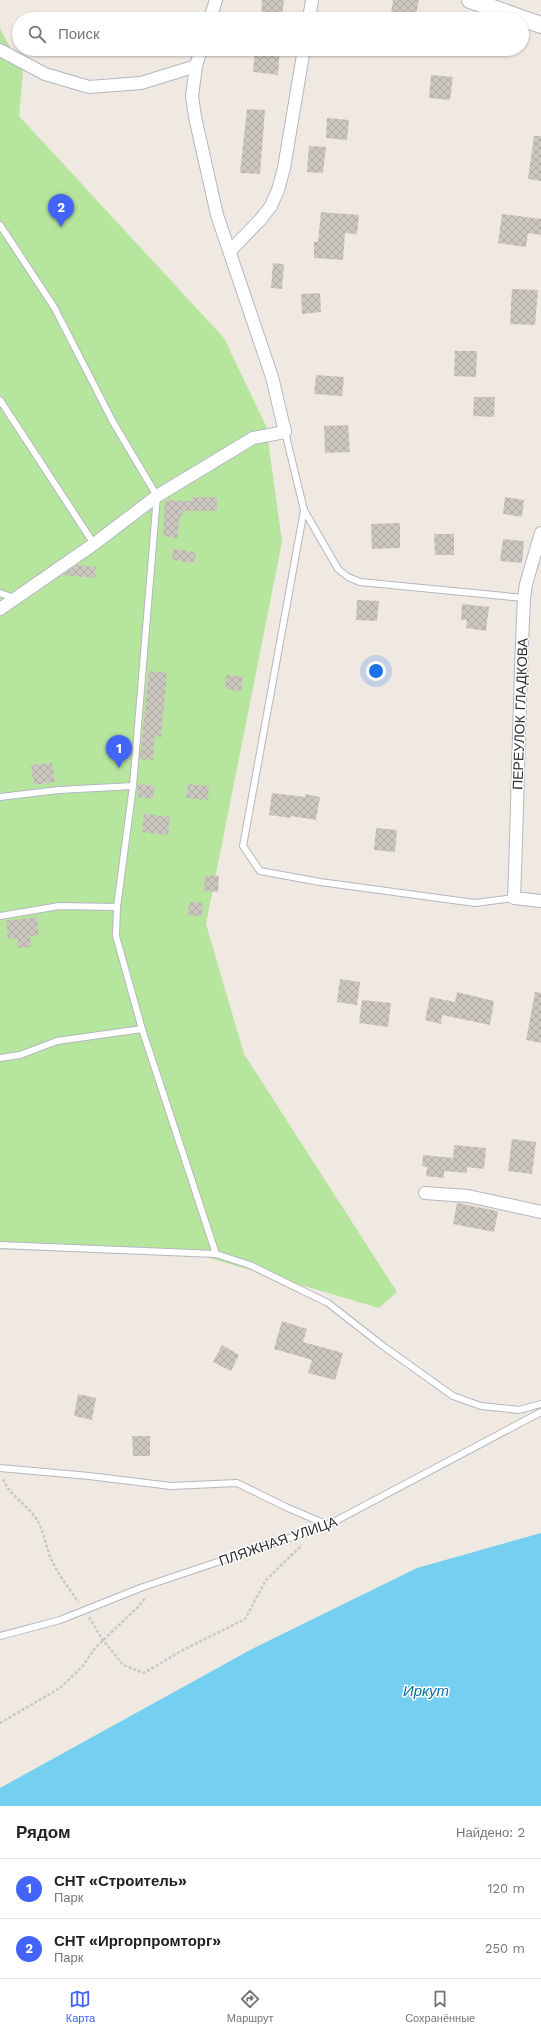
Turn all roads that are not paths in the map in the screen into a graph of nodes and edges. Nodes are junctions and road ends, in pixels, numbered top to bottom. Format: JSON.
{"nodes":[{"id":1,"x":216,"y":0,"type":"edge"},
{"id":2,"x":312,"y":0,"type":"edge"},
{"id":3,"x":470,"y":0,"type":"edge"},
{"id":4,"x":212,"y":12,"type":"edge"},
{"id":5,"x":310,"y":12,"type":"edge"},
{"id":6,"x":504,"y":12,"type":"edge"},
{"id":7,"x":529,"y":21,"type":"edge"},
{"id":8,"x":541,"y":25,"type":"edge"},
{"id":9,"x":0,"y":50,"type":"edge"},
{"id":10,"x":199,"y":56,"type":"edge"},
{"id":11,"x":303,"y":56,"type":"edge"},
{"id":12,"x":196,"y":66,"type":"junction"},
{"id":13,"x":0,"y":226,"type":"edge"},
{"id":14,"x":230,"y":251,"type":"junction"},
{"id":15,"x":0,"y":400,"type":"edge"},
{"id":16,"x":285,"y":432,"type":"junction"},
{"id":17,"x":157,"y":496,"type":"junction"},
{"id":18,"x":304,"y":510,"type":"junction"},
{"id":19,"x":541,"y":533,"type":"edge"},
{"id":20,"x":94,"y":544,"type":"junction"},
{"id":21,"x":0,"y":593,"type":"edge"},
{"id":22,"x":14,"y":598,"type":"junction"},
{"id":23,"x":524,"y":598,"type":"junction"},
{"id":24,"x":0,"y":609,"type":"edge"},
{"id":25,"x":133,"y":786,"type":"junction"},
{"id":26,"x":0,"y":798,"type":"edge"},
{"id":27,"x":514,"y":898,"type":"junction"},
{"id":28,"x":541,"y":901,"type":"edge"},
{"id":29,"x":117,"y":907,"type":"junction"},
{"id":30,"x":0,"y":916,"type":"edge"},
{"id":31,"x":142,"y":1029,"type":"junction"},
{"id":32,"x":0,"y":1058,"type":"edge"},
{"id":33,"x":425,"y":1193,"type":"dead end"},
{"id":34,"x":541,"y":1212,"type":"edge"},
{"id":35,"x":0,"y":1245,"type":"edge"},
{"id":36,"x":216,"y":1254,"type":"junction"},
{"id":37,"x":541,"y":1404,"type":"edge"},
{"id":38,"x":541,"y":1412,"type":"edge"},
{"id":39,"x":0,"y":1468,"type":"edge"},
{"id":40,"x":328,"y":1525,"type":"junction"},
{"id":41,"x":1,"y":1635,"type":"edge"}],
"edges":[{"from":1,"to":4,"type":"street"},
{"from":2,"to":5,"type":"street"},
{"from":3,"to":6,"type":"street"},
{"from":7,"to":8,"type":"street"},
{"from":9,"to":12,"type":"street"},
{"from":10,"to":12,"type":"street"},
{"from":11,"to":14,"type":"street"},
{"from":12,"to":14,"type":"street"},
{"from":13,"to":17,"type":"lane"},
{"from":14,"to":16,"type":"street"},
{"from":15,"to":20,"type":"lane"},
{"from":16,"to":17,"type":"street"},
{"from":16,"to":18,"type":"lane"},
{"from":17,"to":20,"type":"street"},
{"from":17,"to":25,"type":"lane"},
{"from":18,"to":23,"type":"lane"},
{"from":18,"to":27,"type":"lane"},
{"from":19,"to":23,"type":"street","name":"ПЕРЕУЛОК ГЛАДКОВА"},
{"from":20,"to":22,"type":"street"},
{"from":21,"to":22,"type":"lane"},
{"from":22,"to":24,"type":"street"},
{"from":23,"to":27,"type":"street","name":"ПЕРЕУЛОК ГЛАДКОВА"},
{"from":25,"to":26,"type":"lane"},
{"from":25,"to":29,"type":"lane"},
{"from":27,"to":28,"type":"street"},
{"from":29,"to":30,"type":"lane"},
{"from":29,"to":31,"type":"lane"},
{"from":31,"to":32,"type":"lane"},
{"from":31,"to":36,"type":"lane"},
{"from":33,"to":34,"type":"street"},
{"from":35,"to":36,"type":"lane"},
{"from":36,"to":37,"type":"lane"},
{"from":38,"to":40,"type":"lane","name":"ПЛЯЖНАЯ УЛИЦА"},
{"from":39,"to":40,"type":"lane"},
{"from":40,"to":41,"type":"lane","name":"ПЛЯЖНАЯ УЛИЦА"}]}
